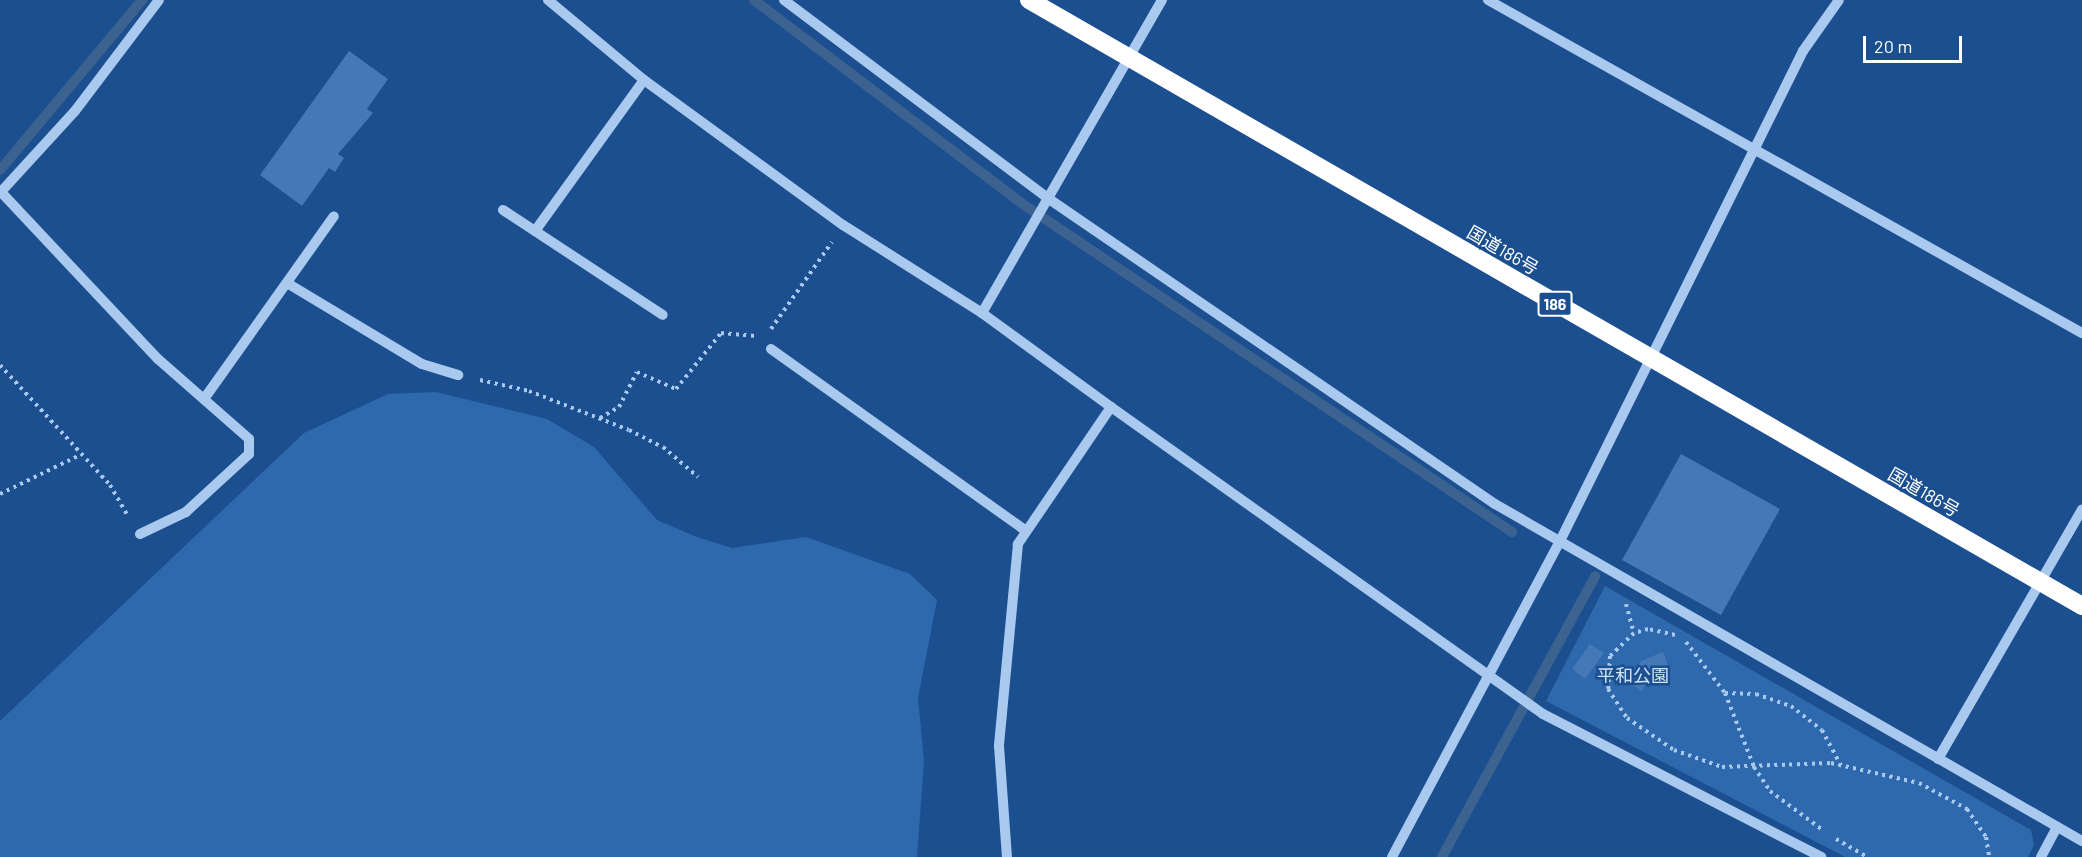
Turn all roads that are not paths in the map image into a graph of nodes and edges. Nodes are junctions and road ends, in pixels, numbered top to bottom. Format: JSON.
{"nodes":[{"id":1,"x":159,"y":0,"type":"edge"},
{"id":2,"x":548,"y":0,"type":"edge"},
{"id":3,"x":784,"y":0,"type":"edge"},
{"id":4,"x":1029,"y":0,"type":"edge"},
{"id":5,"x":1162,"y":0,"type":"edge"},
{"id":6,"x":1488,"y":0,"type":"edge"},
{"id":7,"x":1839,"y":0,"type":"edge"},
{"id":8,"x":1129,"y":57,"type":"junction"},
{"id":9,"x":644,"y":80,"type":"junction"},
{"id":10,"x":1754,"y":147,"type":"junction"},
{"id":11,"x":0,"y":192,"type":"edge"},
{"id":12,"x":1048,"y":199,"type":"junction"},
{"id":13,"x":503,"y":210,"type":"dead end"},
{"id":14,"x":334,"y":216,"type":"dead end"},
{"id":15,"x":535,"y":231,"type":"junction"},
{"id":16,"x":287,"y":283,"type":"junction"},
{"id":17,"x":982,"y":313,"type":"junction"},
{"id":18,"x":663,"y":315,"type":"dead end"},
{"id":19,"x":2082,"y":333,"type":"edge"},
{"id":20,"x":771,"y":349,"type":"dead end"},
{"id":21,"x":1648,"y":358,"type":"junction"},
{"id":22,"x":458,"y":375,"type":"road end"},
{"id":23,"x":204,"y":399,"type":"junction"},
{"id":24,"x":1111,"y":407,"type":"junction"},
{"id":25,"x":2082,"y":510,"type":"edge"},
{"id":26,"x":1025,"y":530,"type":"junction"},
{"id":27,"x":140,"y":534,"type":"road end"},
{"id":28,"x":1560,"y":541,"type":"junction"},
{"id":29,"x":2041,"y":582,"type":"junction"},
{"id":30,"x":2082,"y":606,"type":"edge"},
{"id":31,"x":1486,"y":676,"type":"junction"},
{"id":32,"x":1938,"y":759,"type":"junction"},
{"id":33,"x":2057,"y":827,"type":"junction"},
{"id":34,"x":2082,"y":841,"type":"edge"},
{"id":35,"x":1007,"y":857,"type":"edge"},
{"id":36,"x":1392,"y":857,"type":"edge"},
{"id":37,"x":1821,"y":857,"type":"edge"},
{"id":38,"x":2041,"y":857,"type":"edge"}],
"edges":[{"from":1,"to":11,"type":"street"},
{"from":2,"to":9,"type":"street"},
{"from":3,"to":12,"type":"street"},
{"from":4,"to":8,"type":"highway","name":"国道186号","number":"186"},
{"from":5,"to":8,"type":"street"},
{"from":6,"to":10,"type":"street"},
{"from":7,"to":10,"type":"street"},
{"from":8,"to":12,"type":"street"},
{"from":8,"to":21,"type":"highway","name":"国道186号","number":"186"},
{"from":9,"to":15,"type":"street"},
{"from":9,"to":17,"type":"street"},
{"from":10,"to":19,"type":"street"},
{"from":10,"to":21,"type":"street"},
{"from":11,"to":23,"type":"street"},
{"from":12,"to":17,"type":"street"},
{"from":12,"to":28,"type":"street"},
{"from":13,"to":15,"type":"street"},
{"from":14,"to":16,"type":"street"},
{"from":15,"to":18,"type":"street"},
{"from":16,"to":22,"type":"street"},
{"from":16,"to":23,"type":"street"},
{"from":17,"to":24,"type":"street"},
{"from":20,"to":26,"type":"street"},
{"from":21,"to":28,"type":"street"},
{"from":21,"to":29,"type":"highway","name":"国道186号","number":"186"},
{"from":23,"to":27,"type":"street"},
{"from":24,"to":26,"type":"street"},
{"from":24,"to":31,"type":"street"},
{"from":25,"to":29,"type":"street"},
{"from":26,"to":35,"type":"street"},
{"from":28,"to":31,"type":"street"},
{"from":28,"to":32,"type":"street"},
{"from":29,"to":30,"type":"highway","name":"国道186号","number":"186"},
{"from":29,"to":32,"type":"street"},
{"from":31,"to":36,"type":"street"},
{"from":31,"to":37,"type":"street"},
{"from":32,"to":33,"type":"street"},
{"from":33,"to":34,"type":"street"},
{"from":33,"to":38,"type":"street"}]}
